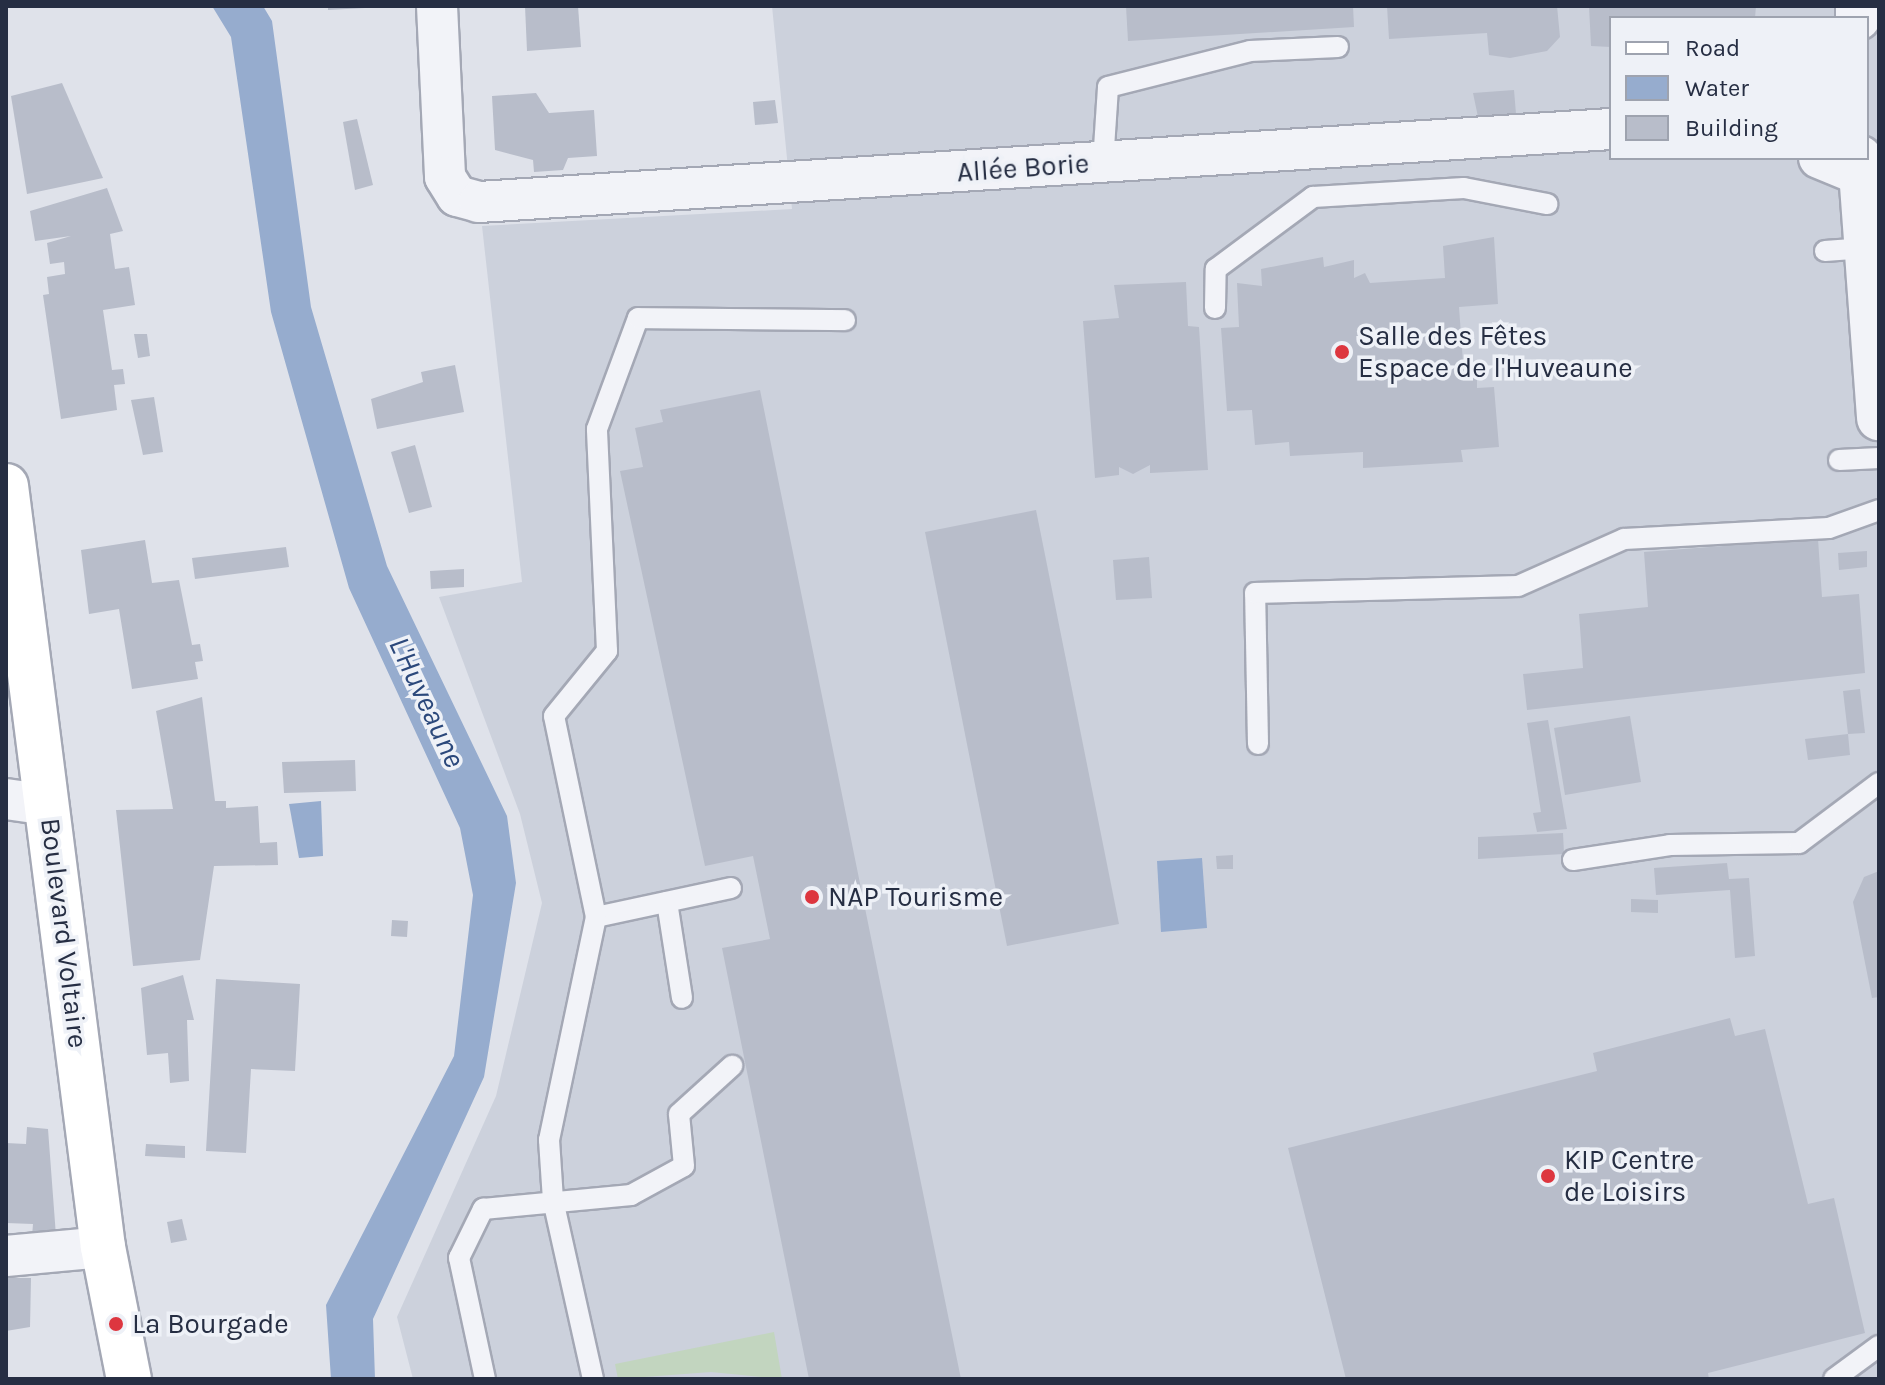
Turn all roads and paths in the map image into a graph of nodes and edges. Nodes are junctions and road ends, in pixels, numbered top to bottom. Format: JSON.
{"nodes":[{"id":1,"x":437,"y":6,"type":"edge"},
{"id":2,"x":1338,"y":47,"type":"dead end"},
{"id":3,"x":1609,"y":129,"type":"edge"},
{"id":4,"x":1829,"y":160,"type":"edge"},
{"id":5,"x":1103,"y":163,"type":"junction"},
{"id":6,"x":1860,"y":166,"type":"edge"},
{"id":7,"x":1547,"y":204,"type":"dead end"},
{"id":8,"x":1215,"y":308,"type":"dead end"},
{"id":9,"x":845,"y":320,"type":"dead end"},
{"id":10,"x":1879,"y":418,"type":"edge"},
{"id":11,"x":1879,"y":458,"type":"edge"},
{"id":12,"x":1839,"y":460,"type":"dead end"},
{"id":13,"x":6,"y":486,"type":"edge"},
{"id":14,"x":1879,"y":510,"type":"edge"},
{"id":15,"x":1258,"y":744,"type":"dead end"},
{"id":16,"x":1879,"y":783,"type":"edge"},
{"id":17,"x":6,"y":799,"type":"edge"},
{"id":18,"x":48,"y":805,"type":"junction"},
{"id":19,"x":1573,"y":860,"type":"dead end"},
{"id":20,"x":731,"y":888,"type":"dead end"},
{"id":21,"x":667,"y":902,"type":"junction"},
{"id":22,"x":596,"y":917,"type":"junction"},
{"id":23,"x":682,"y":998,"type":"dead end"},
{"id":24,"x":732,"y":1066,"type":"dead end"},
{"id":25,"x":553,"y":1200,"type":"junction"},
{"id":26,"x":103,"y":1247,"type":"junction"},
{"id":27,"x":6,"y":1256,"type":"edge"},
{"id":28,"x":1879,"y":1346,"type":"edge"},
{"id":29,"x":129,"y":1379,"type":"edge"},
{"id":30,"x":485,"y":1379,"type":"edge"},
{"id":31,"x":593,"y":1379,"type":"edge"},
{"id":32,"x":1834,"y":1379,"type":"edge"}],
"edges":[{"from":1,"to":5,"type":"street","name":"Allée Borie"},
{"from":2,"to":5,"type":"lane"},
{"from":3,"to":5,"type":"street","name":"Allée Borie"},
{"from":4,"to":6,"type":"street"},
{"from":6,"to":10,"type":"street"},
{"from":7,"to":8,"type":"lane"},
{"from":9,"to":22,"type":"lane"},
{"from":11,"to":12,"type":"lane"},
{"from":13,"to":18,"type":"main road","name":"Boulevard Voltaire"},
{"from":14,"to":15,"type":"lane"},
{"from":16,"to":19,"type":"lane"},
{"from":17,"to":18,"type":"street"},
{"from":18,"to":26,"type":"main road","name":"Boulevard Voltaire"},
{"from":20,"to":21,"type":"lane"},
{"from":21,"to":22,"type":"lane"},
{"from":21,"to":23,"type":"lane"},
{"from":22,"to":25,"type":"lane"},
{"from":24,"to":25,"type":"lane"},
{"from":25,"to":30,"type":"lane"},
{"from":25,"to":31,"type":"lane"},
{"from":26,"to":27,"type":"street"},
{"from":26,"to":29,"type":"main road","name":"Boulevard Voltaire"},
{"from":28,"to":32,"type":"lane"}]}
